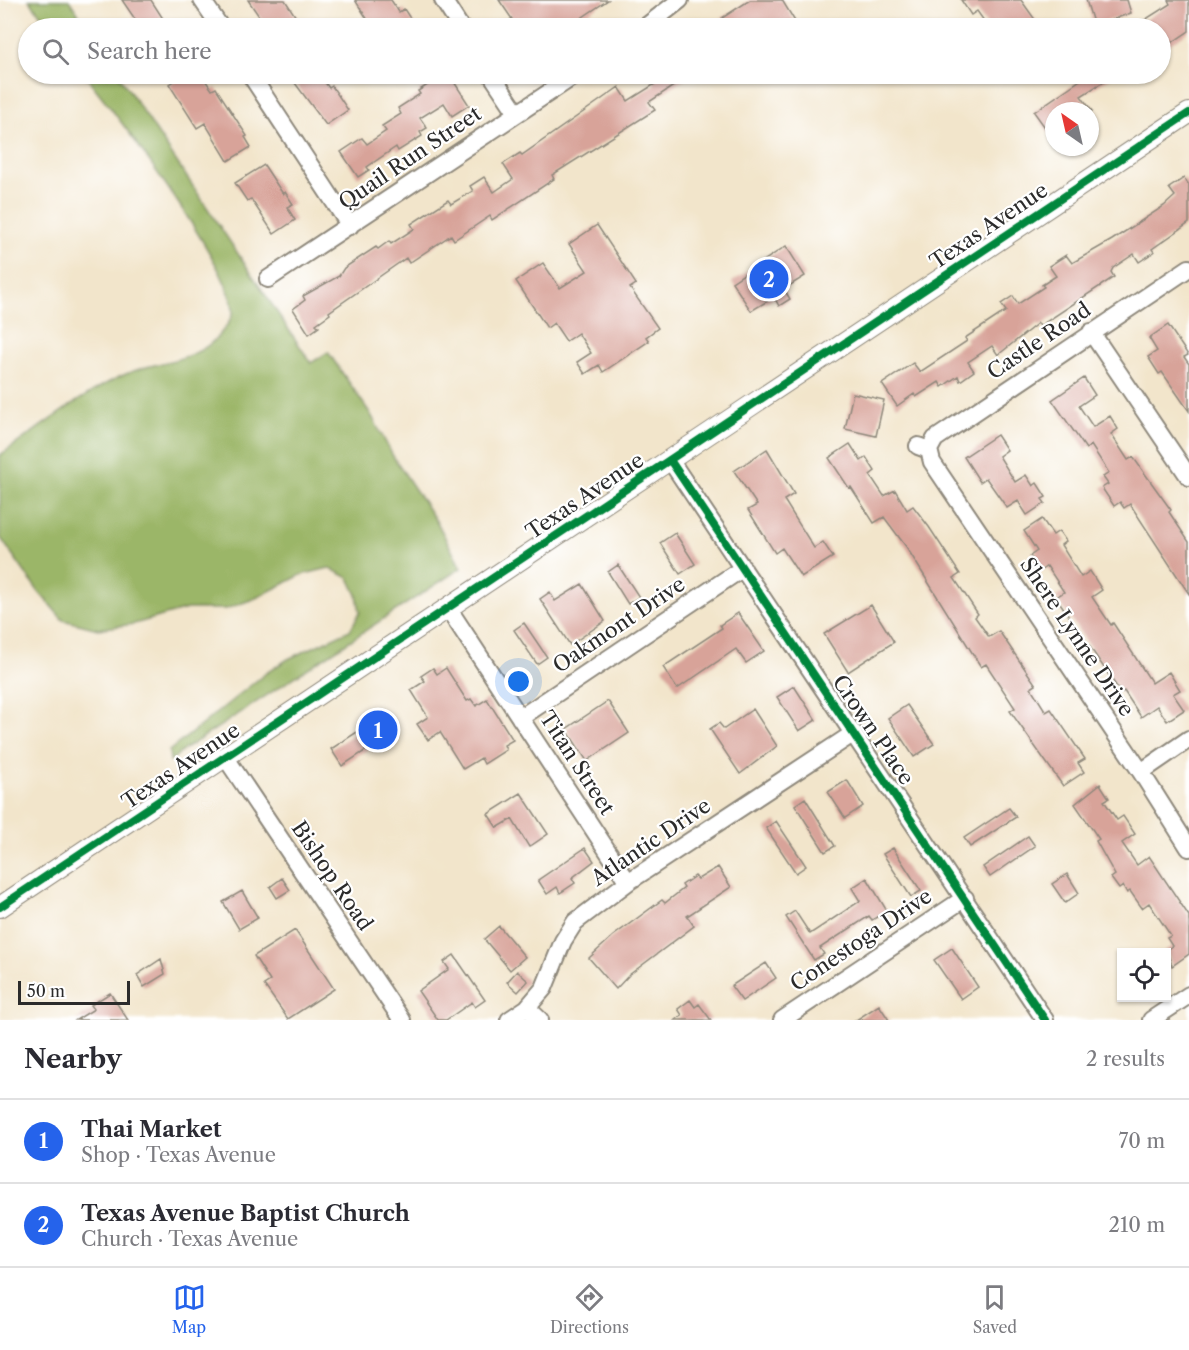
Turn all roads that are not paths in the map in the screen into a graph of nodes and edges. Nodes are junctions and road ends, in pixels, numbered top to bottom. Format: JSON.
{"nodes":[{"id":1,"x":202,"y":0,"type":"edge"},
{"id":2,"x":443,"y":0,"type":"edge"},
{"id":3,"x":679,"y":0,"type":"edge"},
{"id":4,"x":214,"y":18,"type":"edge"},
{"id":5,"x":455,"y":18,"type":"edge"},
{"id":6,"x":656,"y":18,"type":"edge"},
{"id":7,"x":257,"y":84,"type":"edge"},
{"id":8,"x":498,"y":84,"type":"edge"},
{"id":9,"x":562,"y":84,"type":"edge"},
{"id":10,"x":517,"y":113,"type":"junction"},
{"id":11,"x":1189,"y":113,"type":"edge"},
{"id":12,"x":350,"y":226,"type":"junction"},
{"id":13,"x":1189,"y":268,"type":"edge"},
{"id":14,"x":268,"y":279,"type":"dead end"},
{"id":15,"x":1091,"y":332,"type":"junction"},
{"id":16,"x":924,"y":448,"type":"joint"},
{"id":17,"x":670,"y":460,"type":"junction"},
{"id":18,"x":1189,"y":477,"type":"edge"},
{"id":19,"x":743,"y":568,"type":"junction"},
{"id":20,"x":448,"y":609,"type":"junction"},
{"id":21,"x":520,"y":718,"type":"junction"},
{"id":22,"x":854,"y":733,"type":"junction"},
{"id":23,"x":1189,"y":739,"type":"edge"},
{"id":24,"x":226,"y":758,"type":"junction"},
{"id":25,"x":1141,"y":772,"type":"junction"},
{"id":26,"x":1189,"y":848,"type":"edge"},
{"id":27,"x":628,"y":882,"type":"junction"},
{"id":28,"x":965,"y":898,"type":"junction"},
{"id":29,"x":0,"y":907,"type":"edge"},
{"id":30,"x":1189,"y":995,"type":"edge"},
{"id":31,"x":527,"y":1008,"type":"junction"},
{"id":32,"x":402,"y":1020,"type":"edge"},
{"id":33,"x":509,"y":1020,"type":"edge"},
{"id":34,"x":540,"y":1020,"type":"edge"},
{"id":35,"x":782,"y":1020,"type":"edge"},
{"id":36,"x":1045,"y":1020,"type":"edge"},
{"id":37,"x":1151,"y":1020,"type":"edge"}],
"edges":[{"from":1,"to":4,"type":"street"},
{"from":2,"to":5,"type":"street"},
{"from":3,"to":6,"type":"street"},
{"from":7,"to":12,"type":"street"},
{"from":8,"to":10,"type":"street"},
{"from":9,"to":10,"type":"street","name":"Quail Run Street"},
{"from":10,"to":12,"type":"street","name":"Quail Run Street"},
{"from":11,"to":17,"type":"street","name":"Texas Avenue"},
{"from":12,"to":14,"type":"street","name":"Quail Run Street"},
{"from":13,"to":15,"type":"street","name":"Castle Road"},
{"from":15,"to":16,"type":"street","name":"Castle Road"},
{"from":15,"to":18,"type":"street"},
{"from":16,"to":25,"type":"street","name":"Shere Lynne Drive"},
{"from":17,"to":19,"type":"street","name":"Crown Place"},
{"from":17,"to":20,"type":"street","name":"Texas Avenue"},
{"from":19,"to":21,"type":"street","name":"Oakmont Drive"},
{"from":19,"to":22,"type":"street","name":"Crown Place"},
{"from":20,"to":21,"type":"street","name":"Titan Street"},
{"from":20,"to":24,"type":"street","name":"Texas Avenue"},
{"from":21,"to":27,"type":"street","name":"Titan Street"},
{"from":22,"to":27,"type":"street","name":"Atlantic Drive"},
{"from":22,"to":28,"type":"street","name":"Crown Place"},
{"from":23,"to":25,"type":"street"},
{"from":24,"to":29,"type":"street","name":"Texas Avenue"},
{"from":24,"to":32,"type":"street","name":"Bishop Road"},
{"from":25,"to":26,"type":"street","name":"Shere Lynne Drive"},
{"from":27,"to":31,"type":"street","name":"Atlantic Drive"},
{"from":28,"to":35,"type":"street","name":"Conestoga Drive"},
{"from":28,"to":36,"type":"street","name":"Crown Place"},
{"from":30,"to":37,"type":"street"},
{"from":31,"to":33,"type":"street","name":"Atlantic Drive"},
{"from":31,"to":34,"type":"street"}]}
